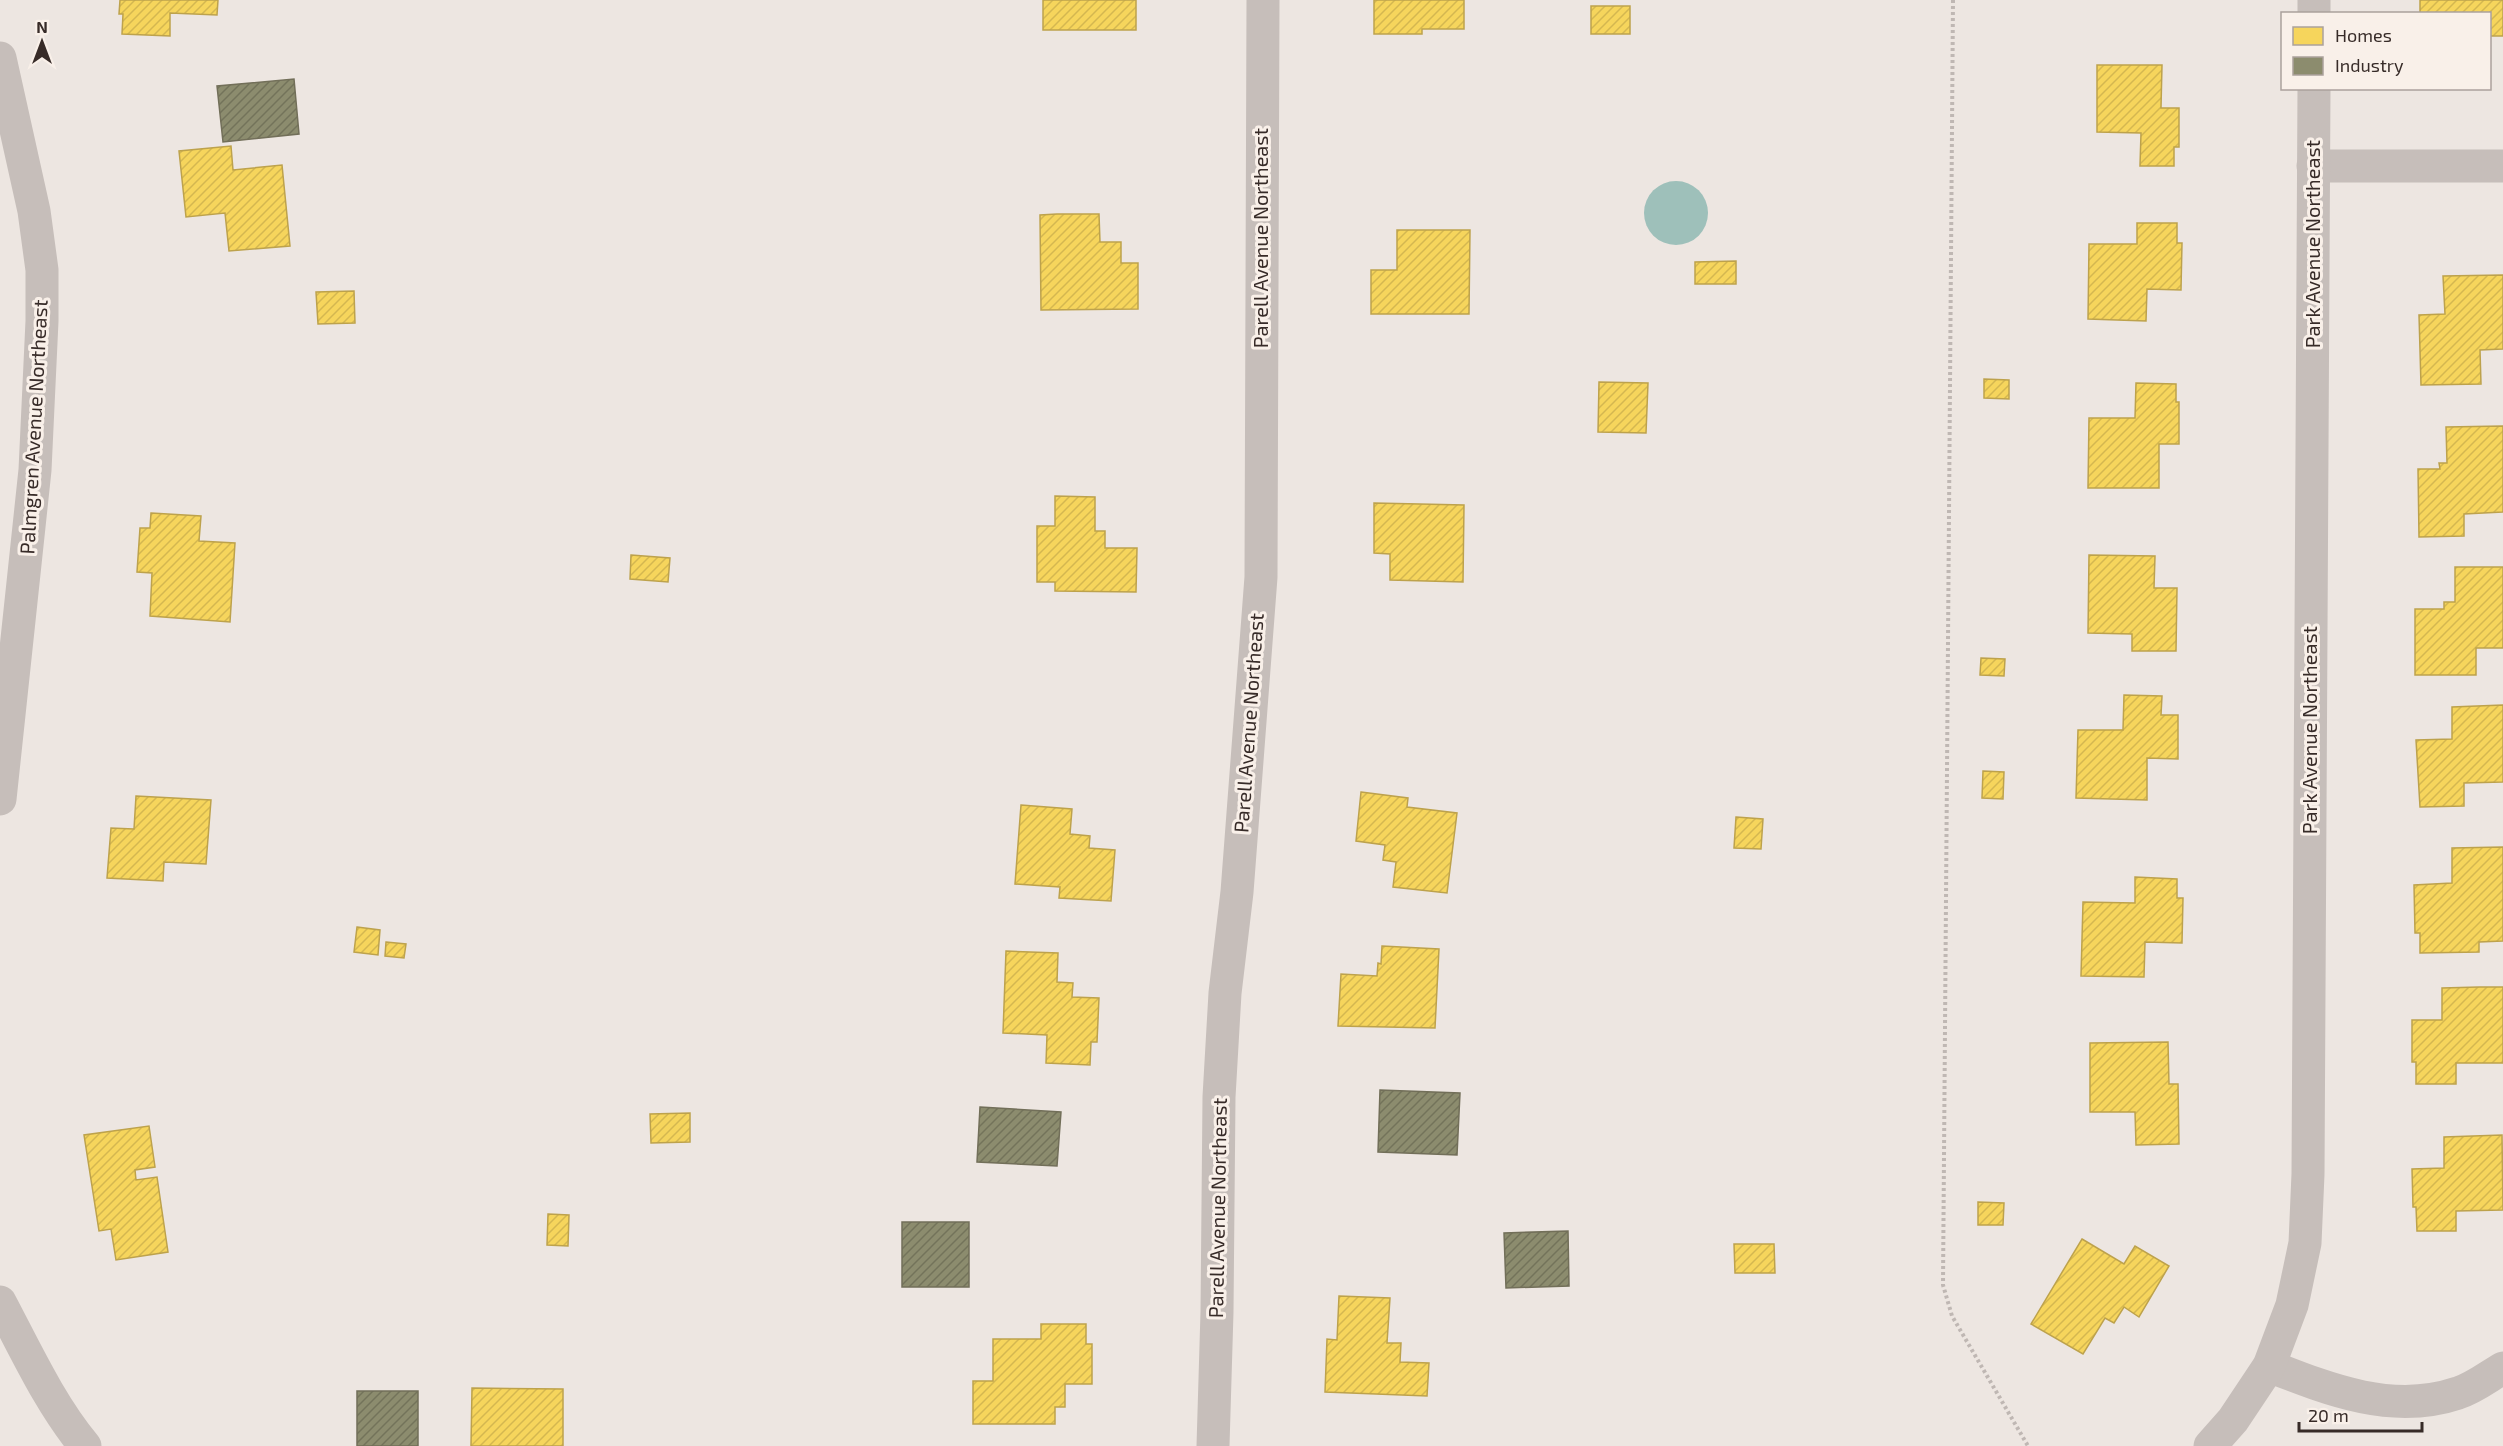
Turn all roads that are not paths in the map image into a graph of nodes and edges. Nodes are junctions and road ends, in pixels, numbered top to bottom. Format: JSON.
{"nodes":[{"id":1,"x":1263,"y":0,"type":"edge"},
{"id":2,"x":0,"y":58,"type":"edge"},
{"id":3,"x":2314,"y":90,"type":"edge"},
{"id":4,"x":2313,"y":166,"type":"junction"},
{"id":5,"x":2503,"y":166,"type":"edge"},
{"id":6,"x":0,"y":800,"type":"edge"},
{"id":7,"x":0,"y":1302,"type":"edge"},
{"id":8,"x":2269,"y":1366,"type":"junction"},
{"id":9,"x":2503,"y":1368,"type":"edge"},
{"id":10,"x":85,"y":1446,"type":"edge"},
{"id":11,"x":1213,"y":1446,"type":"edge"},
{"id":12,"x":2210,"y":1446,"type":"edge"}],
"edges":[{"from":1,"to":11,"type":"street","name":"Parell Avenue Northeast"},
{"from":2,"to":6,"type":"street","name":"Palmgren Avenue Northeast"},
{"from":3,"to":4,"type":"street","name":"Park Avenue Northeast"},
{"from":4,"to":5,"type":"street"},
{"from":4,"to":8,"type":"street","name":"Park Avenue Northeast"},
{"from":7,"to":10,"type":"street"},
{"from":8,"to":9,"type":"street"},
{"from":8,"to":12,"type":"street","name":"Park Avenue Northeast"}]}
